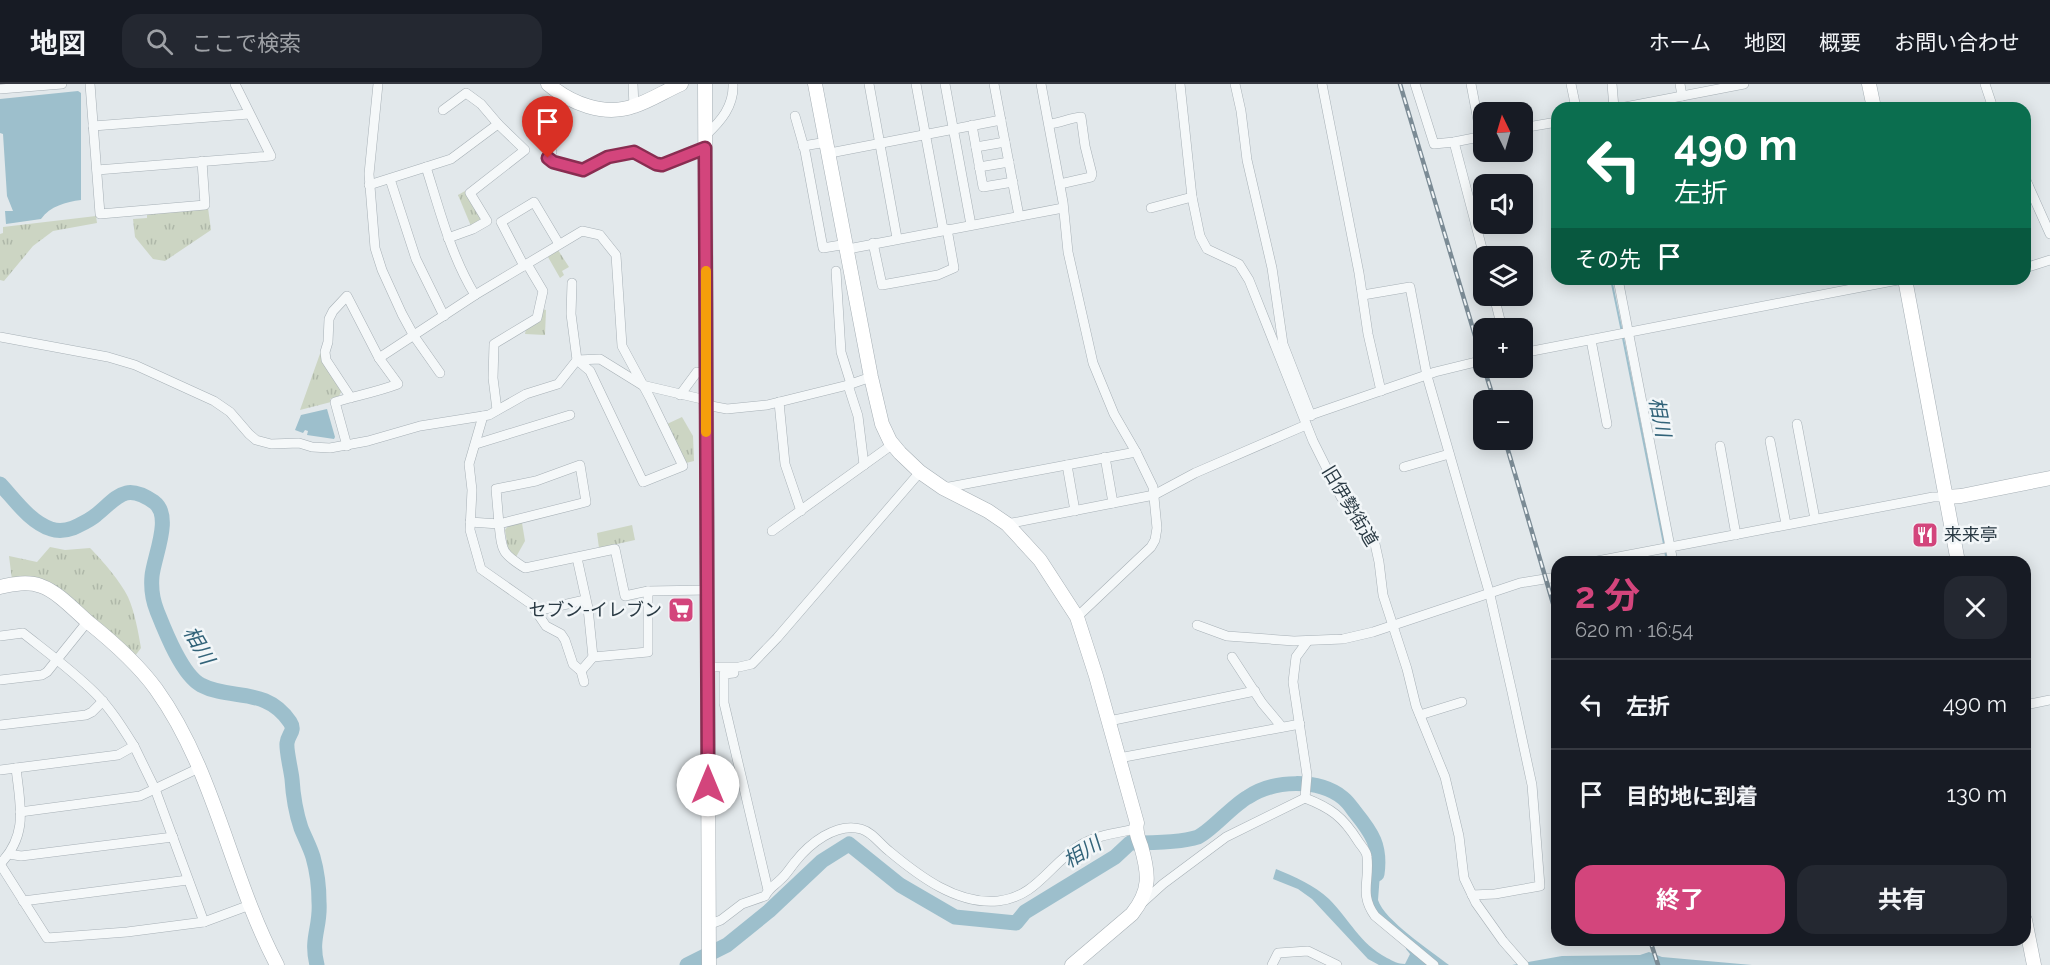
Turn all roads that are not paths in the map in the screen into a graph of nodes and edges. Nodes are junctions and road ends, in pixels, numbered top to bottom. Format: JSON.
{"nodes":[{"id":1,"x":62,"y":84,"type":"edge"},
{"id":2,"x":90,"y":84,"type":"edge"},
{"id":3,"x":235,"y":84,"type":"edge"},
{"id":4,"x":378,"y":84,"type":"edge"},
{"id":5,"x":548,"y":84,"type":"edge"},
{"id":6,"x":633,"y":84,"type":"edge"},
{"id":7,"x":681,"y":84,"type":"edge"},
{"id":8,"x":705,"y":84,"type":"edge"},
{"id":9,"x":733,"y":84,"type":"edge"},
{"id":10,"x":815,"y":84,"type":"edge"},
{"id":11,"x":869,"y":84,"type":"edge"},
{"id":12,"x":916,"y":84,"type":"edge"},
{"id":13,"x":945,"y":84,"type":"edge"},
{"id":14,"x":994,"y":84,"type":"edge"},
{"id":15,"x":1041,"y":84,"type":"edge"},
{"id":16,"x":1180,"y":84,"type":"edge"},
{"id":17,"x":1235,"y":84,"type":"edge"},
{"id":18,"x":1322,"y":84,"type":"edge"},
{"id":19,"x":1415,"y":84,"type":"edge"},
{"id":20,"x":1471,"y":84,"type":"edge"},
{"id":21,"x":1571,"y":84,"type":"edge"},
{"id":22,"x":1612,"y":84,"type":"edge"},
{"id":23,"x":1680,"y":84,"type":"edge"},
{"id":24,"x":1744,"y":84,"type":"edge"},
{"id":25,"x":1869,"y":84,"type":"edge"},
{"id":26,"x":1985,"y":84,"type":"edge"},
{"id":27,"x":0,"y":89,"type":"edge"},
{"id":28,"x":1682,"y":96,"type":"junction"},
{"id":29,"x":1475,"y":102,"type":"edge"},
{"id":30,"x":1575,"y":102,"type":"edge"},
{"id":31,"x":1614,"y":102,"type":"edge"},
{"id":32,"x":1651,"y":102,"type":"edge"},
{"id":33,"x":1873,"y":102,"type":"edge"},
{"id":34,"x":1991,"y":102,"type":"edge"},
{"id":35,"x":634,"y":106,"type":"junction"},
{"id":36,"x":442,"y":110,"type":"dead end"},
{"id":37,"x":249,"y":114,"type":"junction"},
{"id":38,"x":795,"y":116,"type":"dead end"},
{"id":39,"x":1001,"y":120,"type":"junction"},
{"id":40,"x":1551,"y":123,"type":"edge"},
{"id":41,"x":498,"y":124,"type":"junction"},
{"id":42,"x":1049,"y":124,"type":"junction"},
{"id":43,"x":972,"y":125,"type":"junction"},
{"id":44,"x":93,"y":126,"type":"junction"},
{"id":45,"x":1533,"y":126,"type":"edge"},
{"id":46,"x":954,"y":129,"type":"junction"},
{"id":47,"x":926,"y":134,"type":"junction"},
{"id":48,"x":1473,"y":138,"type":"edge"},
{"id":49,"x":706,"y":142,"type":"junction"},
{"id":50,"x":1005,"y":142,"type":"junction"},
{"id":51,"x":1454,"y":142,"type":"junction"},
{"id":52,"x":879,"y":143,"type":"junction"},
{"id":53,"x":803,"y":146,"type":"junction"},
{"id":54,"x":829,"y":147,"type":"junction"},
{"id":55,"x":976,"y":147,"type":"junction"},
{"id":56,"x":552,"y":152,"type":"dead end"},
{"id":57,"x":202,"y":162,"type":"junction"},
{"id":58,"x":1009,"y":162,"type":"junction"},
{"id":59,"x":426,"y":167,"type":"junction"},
{"id":60,"x":980,"y":167,"type":"junction"},
{"id":61,"x":97,"y":170,"type":"junction"},
{"id":62,"x":390,"y":179,"type":"junction"},
{"id":63,"x":1012,"y":182,"type":"junction"},
{"id":64,"x":1060,"y":184,"type":"junction"},
{"id":65,"x":369,"y":185,"type":"junction"},
{"id":66,"x":2031,"y":191,"type":"edge"},
{"id":67,"x":1192,"y":197,"type":"junction"},
{"id":68,"x":1063,"y":208,"type":"junction"},
{"id":69,"x":1151,"y":208,"type":"dead end"},
{"id":70,"x":1019,"y":216,"type":"junction"},
{"id":71,"x":971,"y":225,"type":"junction"},
{"id":72,"x":945,"y":229,"type":"junction"},
{"id":73,"x":2050,"y":234,"type":"edge"},
{"id":74,"x":448,"y":238,"type":"junction"},
{"id":75,"x":897,"y":238,"type":"junction"},
{"id":76,"x":873,"y":243,"type":"junction"},
{"id":77,"x":560,"y":244,"type":"junction"},
{"id":78,"x":847,"y":246,"type":"junction"},
{"id":79,"x":1481,"y":246,"type":"edge"},
{"id":80,"x":2050,"y":260,"type":"edge"},
{"id":81,"x":525,"y":265,"type":"junction"},
{"id":82,"x":2031,"y":266,"type":"edge"},
{"id":83,"x":836,"y":271,"type":"dead end"},
{"id":84,"x":572,"y":283,"type":"dead end"},
{"id":85,"x":1619,"y":285,"type":"edge"},
{"id":86,"x":1872,"y":285,"type":"edge"},
{"id":87,"x":1905,"y":285,"type":"edge"},
{"id":88,"x":475,"y":295,"type":"junction"},
{"id":89,"x":1363,"y":295,"type":"junction"},
{"id":90,"x":444,"y":316,"type":"junction"},
{"id":91,"x":1624,"y":332,"type":"junction"},
{"id":92,"x":0,"y":336,"type":"edge"},
{"id":93,"x":414,"y":336,"type":"junction"},
{"id":94,"x":1591,"y":339,"type":"junction"},
{"id":95,"x":1533,"y":351,"type":"edge"},
{"id":96,"x":379,"y":358,"type":"junction"},
{"id":97,"x":577,"y":360,"type":"junction"},
{"id":98,"x":1473,"y":363,"type":"edge"},
{"id":99,"x":697,"y":372,"type":"dead end"},
{"id":100,"x":440,"y":373,"type":"dead end"},
{"id":101,"x":871,"y":376,"type":"junction"},
{"id":102,"x":1426,"y":376,"type":"junction"},
{"id":103,"x":642,"y":385,"type":"junction"},
{"id":104,"x":850,"y":385,"type":"junction"},
{"id":105,"x":1381,"y":392,"type":"junction"},
{"id":106,"x":680,"y":394,"type":"junction"},
{"id":107,"x":351,"y":398,"type":"junction"},
{"id":108,"x":779,"y":402,"type":"junction"},
{"id":109,"x":706,"y":403,"type":"junction"},
{"id":110,"x":497,"y":410,"type":"junction"},
{"id":111,"x":570,"y":415,"type":"dead end"},
{"id":112,"x":483,"y":416,"type":"junction"},
{"id":113,"x":1307,"y":419,"type":"junction"},
{"id":114,"x":1607,"y":424,"type":"dead end"},
{"id":115,"x":1797,"y":424,"type":"dead end"},
{"id":116,"x":1770,"y":441,"type":"dead end"},
{"id":117,"x":476,"y":444,"type":"junction"},
{"id":118,"x":893,"y":444,"type":"junction"},
{"id":119,"x":347,"y":446,"type":"junction"},
{"id":120,"x":1720,"y":446,"type":"dead end"},
{"id":121,"x":1136,"y":452,"type":"junction"},
{"id":122,"x":1449,"y":454,"type":"junction"},
{"id":123,"x":1105,"y":458,"type":"junction"},
{"id":124,"x":864,"y":465,"type":"junction"},
{"id":125,"x":1067,"y":465,"type":"junction"},
{"id":126,"x":1404,"y":467,"type":"dead end"},
{"id":127,"x":920,"y":472,"type":"junction"},
{"id":128,"x":2050,"y":478,"type":"edge"},
{"id":129,"x":943,"y":488,"type":"junction"},
{"id":130,"x":1154,"y":495,"type":"junction"},
{"id":131,"x":1946,"y":497,"type":"junction"},
{"id":132,"x":1113,"y":503,"type":"junction"},
{"id":133,"x":801,"y":511,"type":"junction"},
{"id":134,"x":1075,"y":511,"type":"junction"},
{"id":135,"x":1815,"y":519,"type":"junction"},
{"id":136,"x":470,"y":522,"type":"junction"},
{"id":137,"x":499,"y":524,"type":"junction"},
{"id":138,"x":1007,"y":524,"type":"junction"},
{"id":139,"x":1786,"y":524,"type":"junction"},
{"id":140,"x":772,"y":531,"type":"dead end"},
{"id":141,"x":1736,"y":535,"type":"junction"},
{"id":142,"x":1666,"y":549,"type":"junction"},
{"id":143,"x":1626,"y":556,"type":"edge"},
{"id":144,"x":1670,"y":556,"type":"edge"},
{"id":145,"x":1957,"y":556,"type":"edge"},
{"id":146,"x":577,"y":558,"type":"junction"},
{"id":147,"x":1551,"y":578,"type":"edge"},
{"id":148,"x":0,"y":586,"type":"edge"},
{"id":149,"x":708,"y":590,"type":"junction"},
{"id":150,"x":648,"y":591,"type":"junction"},
{"id":151,"x":1490,"y":595,"type":"junction"},
{"id":152,"x":585,"y":600,"type":"junction"},
{"id":153,"x":545,"y":609,"type":"dead end"},
{"id":154,"x":1077,"y":617,"type":"junction"},
{"id":155,"x":88,"y":621,"type":"junction"},
{"id":156,"x":1197,"y":625,"type":"dead end"},
{"id":157,"x":1394,"y":625,"type":"junction"},
{"id":158,"x":0,"y":636,"type":"edge"},
{"id":159,"x":1307,"y":642,"type":"junction"},
{"id":160,"x":593,"y":657,"type":"junction"},
{"id":161,"x":1232,"y":657,"type":"dead end"},
{"id":162,"x":57,"y":660,"type":"junction"},
{"id":163,"x":752,"y":664,"type":"junction"},
{"id":164,"x":708,"y":668,"type":"junction"},
{"id":165,"x":581,"y":671,"type":"junction"},
{"id":166,"x":0,"y":680,"type":"edge"},
{"id":167,"x":584,"y":682,"type":"dead end"},
{"id":168,"x":1255,"y":691,"type":"junction"},
{"id":169,"x":2050,"y":700,"type":"edge"},
{"id":170,"x":103,"y":701,"type":"junction"},
{"id":171,"x":1462,"y":702,"type":"dead end"},
{"id":172,"x":2031,"y":704,"type":"edge"},
{"id":173,"x":1420,"y":715,"type":"junction"},
{"id":174,"x":1109,"y":721,"type":"junction"},
{"id":175,"x":1300,"y":724,"type":"junction"},
{"id":176,"x":0,"y":725,"type":"edge"},
{"id":177,"x":1282,"y":726,"type":"junction"},
{"id":178,"x":134,"y":746,"type":"junction"},
{"id":179,"x":1119,"y":758,"type":"junction"},
{"id":180,"x":16,"y":768,"type":"junction"},
{"id":181,"x":199,"y":768,"type":"junction"},
{"id":182,"x":0,"y":770,"type":"edge"},
{"id":183,"x":155,"y":789,"type":"junction"},
{"id":184,"x":1305,"y":798,"type":"junction"},
{"id":185,"x":20,"y":812,"type":"junction"},
{"id":186,"x":1136,"y":831,"type":"junction"},
{"id":187,"x":172,"y":837,"type":"junction"},
{"id":188,"x":9,"y":854,"type":"junction"},
{"id":189,"x":0,"y":864,"type":"edge"},
{"id":190,"x":188,"y":880,"type":"junction"},
{"id":191,"x":768,"y":890,"type":"junction"},
{"id":192,"x":1472,"y":895,"type":"junction"},
{"id":193,"x":23,"y":901,"type":"junction"},
{"id":194,"x":250,"y":904,"type":"junction"},
{"id":195,"x":1138,"y":905,"type":"junction"},
{"id":196,"x":204,"y":922,"type":"junction"},
{"id":197,"x":708,"y":932,"type":"junction"},
{"id":198,"x":2030,"y":946,"type":"edge"},
{"id":199,"x":2033,"y":963,"type":"edge"},
{"id":200,"x":276,"y":965,"type":"edge"},
{"id":201,"x":708,"y":965,"type":"edge"},
{"id":202,"x":1072,"y":965,"type":"edge"},
{"id":203,"x":1272,"y":965,"type":"edge"},
{"id":204,"x":1337,"y":965,"type":"edge"},
{"id":205,"x":1434,"y":965,"type":"edge"},
{"id":206,"x":1524,"y":965,"type":"edge"}],
"edges":[{"from":1,"to":27,"type":"street"},
{"from":2,"to":44,"type":"street"},
{"from":3,"to":37,"type":"street"},
{"from":4,"to":65,"type":"street"},
{"from":5,"to":35,"type":"street"},
{"from":6,"to":35,"type":"street"},
{"from":7,"to":35,"type":"street"},
{"from":8,"to":49,"type":"street"},
{"from":9,"to":49,"type":"street"},
{"from":10,"to":54,"type":"street"},
{"from":11,"to":52,"type":"street"},
{"from":12,"to":47,"type":"street"},
{"from":13,"to":46,"type":"street"},
{"from":14,"to":39,"type":"street"},
{"from":15,"to":42,"type":"street"},
{"from":16,"to":67,"type":"street"},
{"from":17,"to":113,"type":"street"},
{"from":18,"to":89,"type":"street"},
{"from":19,"to":51,"type":"street"},
{"from":20,"to":29,"type":"street"},
{"from":21,"to":30,"type":"street"},
{"from":22,"to":31,"type":"street"},
{"from":23,"to":28,"type":"street"},
{"from":24,"to":28,"type":"street"},
{"from":25,"to":33,"type":"street"},
{"from":26,"to":34,"type":"street"},
{"from":28,"to":32,"type":"street"},
{"from":36,"to":41,"type":"street"},
{"from":37,"to":44,"type":"street"},
{"from":37,"to":57,"type":"street"},
{"from":38,"to":53,"type":"street"},
{"from":39,"to":43,"type":"street"},
{"from":39,"to":50,"type":"street"},
{"from":40,"to":45,"type":"street"},
{"from":41,"to":59,"type":"street"},
{"from":41,"to":74,"type":"street"},
{"from":42,"to":64,"type":"street"},
{"from":42,"to":64,"type":"street"},
{"from":43,"to":46,"type":"street"},
{"from":43,"to":55,"type":"street"},
{"from":44,"to":61,"type":"street"},
{"from":46,"to":47,"type":"street"},
{"from":46,"to":71,"type":"street"},
{"from":47,"to":52,"type":"street"},
{"from":47,"to":72,"type":"street"},
{"from":48,"to":51,"type":"street"},
{"from":49,"to":56,"type":"street"},
{"from":49,"to":109,"type":"street"},
{"from":50,"to":55,"type":"street"},
{"from":50,"to":58,"type":"street"},
{"from":51,"to":79,"type":"street"},
{"from":52,"to":54,"type":"street"},
{"from":52,"to":75,"type":"street"},
{"from":53,"to":54,"type":"street"},
{"from":53,"to":78,"type":"street"},
{"from":54,"to":78,"type":"street"},
{"from":55,"to":60,"type":"street"},
{"from":57,"to":61,"type":"street"},
{"from":57,"to":61,"type":"street"},
{"from":58,"to":60,"type":"street"},
{"from":58,"to":63,"type":"street"},
{"from":59,"to":62,"type":"street"},
{"from":59,"to":74,"type":"street"},
{"from":60,"to":63,"type":"street"},
{"from":62,"to":65,"type":"street"},
{"from":62,"to":90,"type":"street"},
{"from":63,"to":70,"type":"street"},
{"from":64,"to":68,"type":"street"},
{"from":65,"to":93,"type":"street"},
{"from":66,"to":73,"type":"street"},
{"from":67,"to":69,"type":"street"},
{"from":67,"to":113,"type":"street"},
{"from":68,"to":70,"type":"street"},
{"from":68,"to":121,"type":"street"},
{"from":70,"to":71,"type":"street"},
{"from":71,"to":72,"type":"street"},
{"from":72,"to":75,"type":"street"},
{"from":72,"to":76,"type":"street"},
{"from":74,"to":88,"type":"street"},
{"from":75,"to":76,"type":"street"},
{"from":76,"to":78,"type":"street"},
{"from":77,"to":81,"type":"street"},
{"from":77,"to":81,"type":"street"},
{"from":77,"to":103,"type":"street"},
{"from":78,"to":101,"type":"street"},
{"from":80,"to":82,"type":"street"},
{"from":81,"to":88,"type":"street"},
{"from":81,"to":110,"type":"street"},
{"from":83,"to":104,"type":"street"},
{"from":84,"to":97,"type":"street"},
{"from":85,"to":91,"type":"street"},
{"from":86,"to":91,"type":"street"},
{"from":87,"to":131,"type":"street"},
{"from":88,"to":90,"type":"street"},
{"from":89,"to":102,"type":"street"},
{"from":89,"to":105,"type":"street"},
{"from":90,"to":93,"type":"street"},
{"from":91,"to":94,"type":"street"},
{"from":91,"to":142,"type":"street"},
{"from":92,"to":119,"type":"street"},
{"from":93,"to":96,"type":"street"},
{"from":93,"to":100,"type":"street"},
{"from":94,"to":95,"type":"street"},
{"from":94,"to":114,"type":"street"},
{"from":96,"to":107,"type":"street"},
{"from":96,"to":107,"type":"street"},
{"from":97,"to":103,"type":"street"},
{"from":97,"to":103,"type":"street"},
{"from":97,"to":110,"type":"street"},
{"from":98,"to":102,"type":"street"},
{"from":99,"to":106,"type":"street"},
{"from":101,"to":104,"type":"street"},
{"from":101,"to":118,"type":"street"},
{"from":102,"to":105,"type":"street"},
{"from":102,"to":122,"type":"street"},
{"from":103,"to":106,"type":"street"},
{"from":104,"to":108,"type":"street"},
{"from":104,"to":124,"type":"street"},
{"from":105,"to":113,"type":"street"},
{"from":106,"to":109,"type":"street"},
{"from":107,"to":119,"type":"street"},
{"from":108,"to":109,"type":"street"},
{"from":108,"to":133,"type":"street"},
{"from":109,"to":149,"type":"street"},
{"from":110,"to":112,"type":"street"},
{"from":111,"to":117,"type":"street"},
{"from":112,"to":117,"type":"street"},
{"from":112,"to":119,"type":"street"},
{"from":113,"to":130,"type":"street"},
{"from":113,"to":157,"type":"street","name":"旧伊勢街道"},
{"from":115,"to":135,"type":"street"},
{"from":116,"to":139,"type":"street"},
{"from":117,"to":136,"type":"street"},
{"from":118,"to":124,"type":"street"},
{"from":118,"to":127,"type":"street"},
{"from":120,"to":141,"type":"street"},
{"from":121,"to":123,"type":"street"},
{"from":121,"to":130,"type":"street"},
{"from":122,"to":126,"type":"street"},
{"from":122,"to":151,"type":"street"},
{"from":123,"to":125,"type":"street"},
{"from":123,"to":132,"type":"street"},
{"from":124,"to":133,"type":"street"},
{"from":125,"to":129,"type":"street"},
{"from":125,"to":134,"type":"street"},
{"from":127,"to":129,"type":"street"},
{"from":127,"to":163,"type":"street"},
{"from":128,"to":131,"type":"street"},
{"from":129,"to":138,"type":"street"},
{"from":130,"to":132,"type":"street"},
{"from":130,"to":154,"type":"street"},
{"from":131,"to":135,"type":"street"},
{"from":131,"to":145,"type":"street"},
{"from":132,"to":134,"type":"street"},
{"from":133,"to":140,"type":"street"},
{"from":134,"to":138,"type":"street"},
{"from":135,"to":139,"type":"street"},
{"from":136,"to":137,"type":"street"},
{"from":136,"to":165,"type":"street"},
{"from":137,"to":137,"type":"street"},
{"from":137,"to":146,"type":"street"},
{"from":138,"to":154,"type":"street"},
{"from":139,"to":141,"type":"street"},
{"from":141,"to":142,"type":"street"},
{"from":142,"to":143,"type":"street"},
{"from":142,"to":144,"type":"street"},
{"from":146,"to":150,"type":"street"},
{"from":146,"to":152,"type":"street"},
{"from":147,"to":151,"type":"street"},
{"from":148,"to":155,"type":"street"},
{"from":149,"to":150,"type":"street"},
{"from":149,"to":164,"type":"street"},
{"from":150,"to":160,"type":"street"},
{"from":151,"to":157,"type":"street"},
{"from":151,"to":192,"type":"street"},
{"from":152,"to":153,"type":"street"},
{"from":152,"to":160,"type":"street"},
{"from":154,"to":174,"type":"street"},
{"from":155,"to":162,"type":"street"},
{"from":155,"to":181,"type":"street"},
{"from":156,"to":159,"type":"street"},
{"from":157,"to":159,"type":"street"},
{"from":157,"to":173,"type":"street","name":"旧伊勢街道"},
{"from":158,"to":162,"type":"street"},
{"from":159,"to":175,"type":"street"},
{"from":160,"to":165,"type":"street"},
{"from":161,"to":168,"type":"street"},
{"from":162,"to":166,"type":"street"},
{"from":162,"to":170,"type":"street"},
{"from":163,"to":164,"type":"street"},
{"from":163,"to":191,"type":"street"},
{"from":164,"to":197,"type":"street"},
{"from":165,"to":167,"type":"street"},
{"from":168,"to":174,"type":"street"},
{"from":168,"to":177,"type":"street"},
{"from":169,"to":172,"type":"street"},
{"from":170,"to":176,"type":"street"},
{"from":170,"to":178,"type":"street"},
{"from":171,"to":173,"type":"street"},
{"from":173,"to":192,"type":"street","name":"旧伊勢街道"},
{"from":174,"to":179,"type":"street"},
{"from":175,"to":177,"type":"street"},
{"from":175,"to":184,"type":"street"},
{"from":177,"to":179,"type":"street"},
{"from":178,"to":180,"type":"street"},
{"from":178,"to":183,"type":"street"},
{"from":179,"to":186,"type":"street"},
{"from":180,"to":182,"type":"street"},
{"from":180,"to":185,"type":"street"},
{"from":181,"to":183,"type":"street"},
{"from":181,"to":194,"type":"street"},
{"from":183,"to":185,"type":"street"},
{"from":183,"to":187,"type":"street"},
{"from":184,"to":195,"type":"street"},
{"from":184,"to":205,"type":"street"},
{"from":185,"to":188,"type":"street"},
{"from":186,"to":191,"type":"street"},
{"from":186,"to":195,"type":"street"},
{"from":187,"to":188,"type":"street"},
{"from":187,"to":190,"type":"street"},
{"from":188,"to":189,"type":"street"},
{"from":189,"to":193,"type":"street"},
{"from":190,"to":193,"type":"street"},
{"from":190,"to":196,"type":"street"},
{"from":191,"to":197,"type":"street"},
{"from":192,"to":206,"type":"street","name":"旧伊勢街道"},
{"from":193,"to":196,"type":"street"},
{"from":194,"to":196,"type":"street"},
{"from":194,"to":200,"type":"street"},
{"from":195,"to":202,"type":"street"},
{"from":197,"to":201,"type":"street"},
{"from":198,"to":199,"type":"street"},
{"from":203,"to":204,"type":"street"}]}
